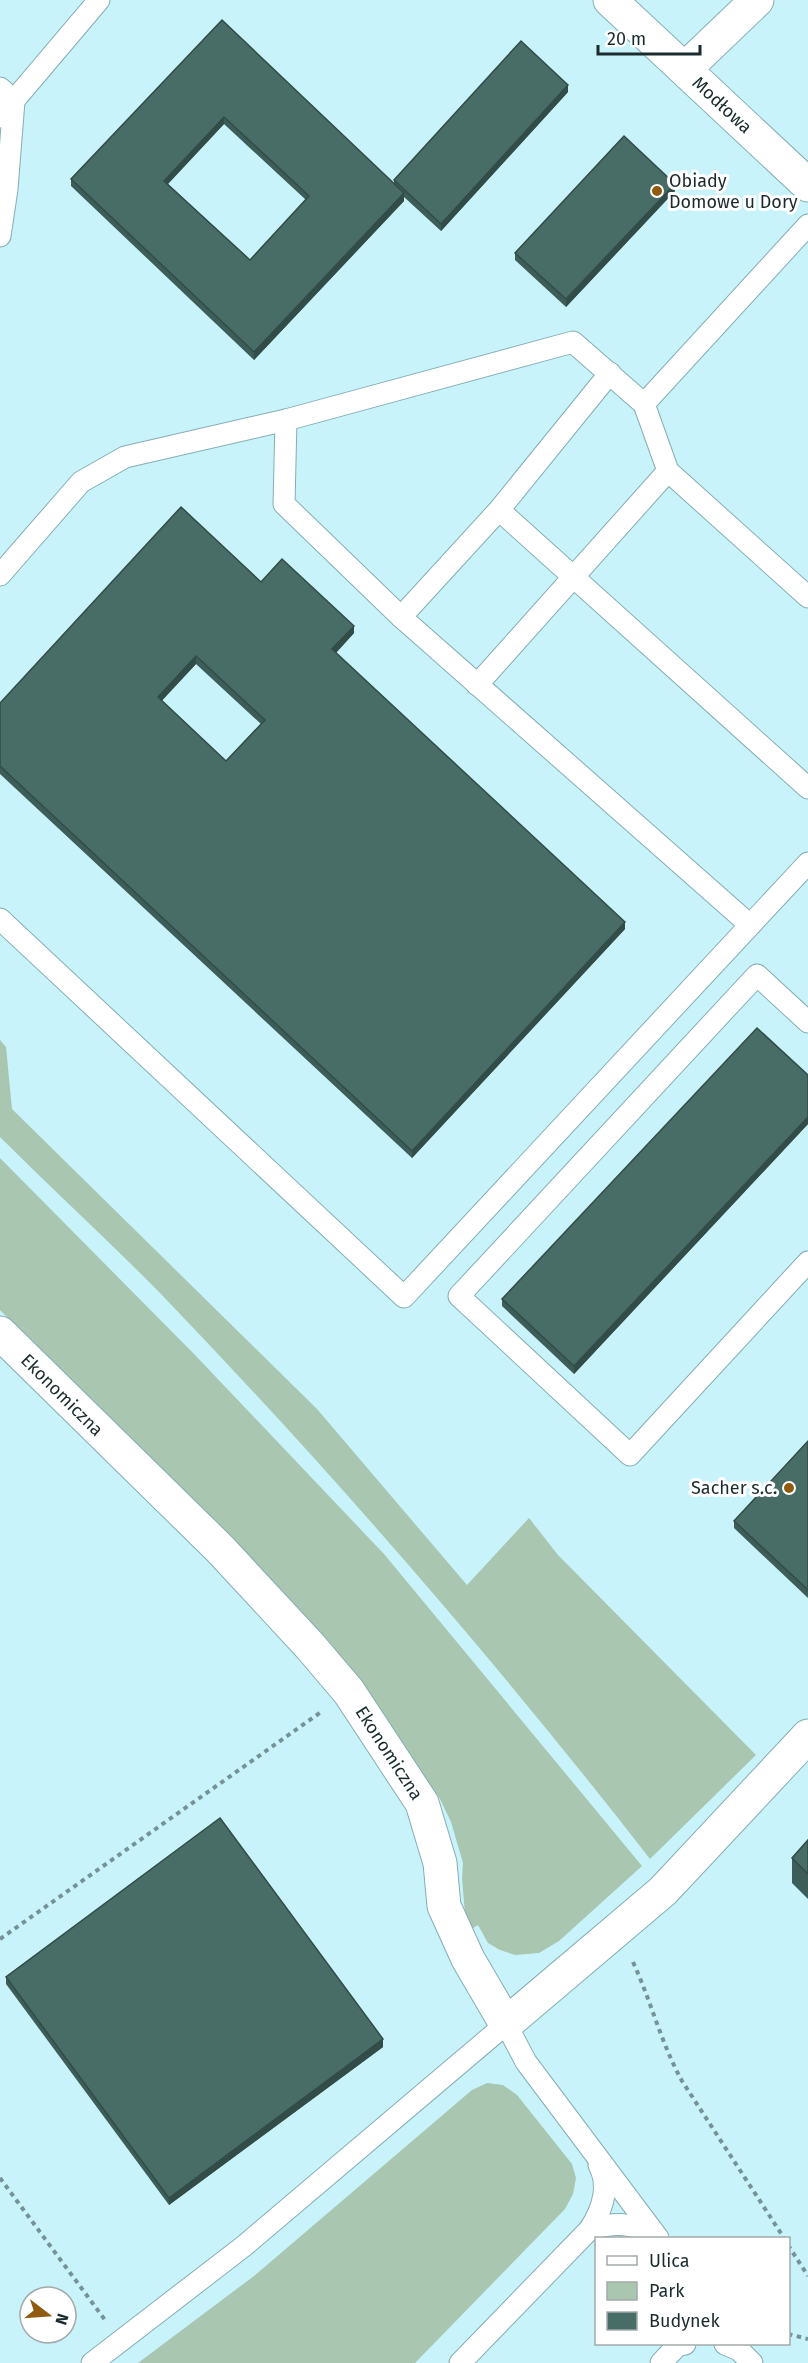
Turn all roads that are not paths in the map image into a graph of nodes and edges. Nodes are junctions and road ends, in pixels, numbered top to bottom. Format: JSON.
{"nodes":[{"id":1,"x":99,"y":0,"type":"edge"},
{"id":2,"x":610,"y":0,"type":"edge"},
{"id":3,"x":757,"y":0,"type":"edge"},
{"id":4,"x":685,"y":69,"type":"junction"},
{"id":5,"x":7,"y":94,"type":"edge"},
{"id":6,"x":0,"y":117,"type":"edge"},
{"id":7,"x":808,"y":185,"type":"edge"},
{"id":8,"x":808,"y":225,"type":"edge"},
{"id":9,"x":0,"y":236,"type":"edge"},
{"id":10,"x":610,"y":373,"type":"junction"},
{"id":11,"x":644,"y":404,"type":"junction"},
{"id":12,"x":286,"y":420,"type":"junction"},
{"id":13,"x":668,"y":471,"type":"junction"},
{"id":14,"x":499,"y":510,"type":"junction"},
{"id":15,"x":0,"y":575,"type":"edge"},
{"id":16,"x":575,"y":577,"type":"junction"},
{"id":17,"x":808,"y":597,"type":"edge"},
{"id":18,"x":401,"y":618,"type":"junction"},
{"id":19,"x":477,"y":685,"type":"junction"},
{"id":20,"x":808,"y":788,"type":"edge"},
{"id":21,"x":808,"y":863,"type":"edge"},
{"id":22,"x":0,"y":919,"type":"edge"},
{"id":23,"x":750,"y":924,"type":"junction"},
{"id":24,"x":808,"y":1022,"type":"edge"},
{"id":25,"x":808,"y":1262,"type":"edge"},
{"id":26,"x":0,"y":1333,"type":"edge"},
{"id":27,"x":808,"y":1736,"type":"edge"},
{"id":28,"x":506,"y":2024,"type":"junction"},
{"id":29,"x":593,"y":2152,"type":"junction"},
{"id":30,"x":590,"y":2229,"type":"junction"},
{"id":31,"x":655,"y":2237,"type":"edge"},
{"id":32,"x":656,"y":2237,"type":"edge"},
{"id":33,"x":680,"y":2345,"type":"edge"},
{"id":34,"x":729,"y":2345,"type":"edge"},
{"id":35,"x":739,"y":2345,"type":"edge"},
{"id":36,"x":92,"y":2363,"type":"edge"},
{"id":37,"x":460,"y":2363,"type":"edge"},
{"id":38,"x":661,"y":2363,"type":"edge"},
{"id":39,"x":752,"y":2363,"type":"edge"}],
"edges":[{"from":1,"to":5,"type":"lane"},
{"from":2,"to":4,"type":"street","name":"Modłowa"},
{"from":3,"to":4,"type":"street"},
{"from":4,"to":7,"type":"street","name":"Modłowa"},
{"from":5,"to":6,"type":"lane"},
{"from":5,"to":9,"type":"lane"},
{"from":8,"to":11,"type":"lane"},
{"from":10,"to":11,"type":"lane"},
{"from":10,"to":12,"type":"lane"},
{"from":10,"to":14,"type":"lane"},
{"from":11,"to":13,"type":"lane"},
{"from":12,"to":15,"type":"lane"},
{"from":12,"to":18,"type":"lane"},
{"from":13,"to":16,"type":"lane"},
{"from":13,"to":17,"type":"lane"},
{"from":14,"to":16,"type":"lane"},
{"from":14,"to":18,"type":"lane"},
{"from":16,"to":19,"type":"lane"},
{"from":16,"to":20,"type":"lane"},
{"from":18,"to":19,"type":"lane"},
{"from":19,"to":23,"type":"lane"},
{"from":21,"to":23,"type":"lane"},
{"from":22,"to":23,"type":"lane"},
{"from":24,"to":25,"type":"lane"},
{"from":26,"to":28,"type":"street","name":"Ekonomiczna"},
{"from":27,"to":28,"type":"street"},
{"from":28,"to":29,"type":"lane"},
{"from":28,"to":36,"type":"lane"},
{"from":29,"to":30,"type":"lane"},
{"from":29,"to":32,"type":"lane"},
{"from":30,"to":31,"type":"lane"},
{"from":30,"to":37,"type":"lane"},
{"from":33,"to":38,"type":"lane"},
{"from":34,"to":39,"type":"lane"},
{"from":35,"to":39,"type":"lane"}]}
